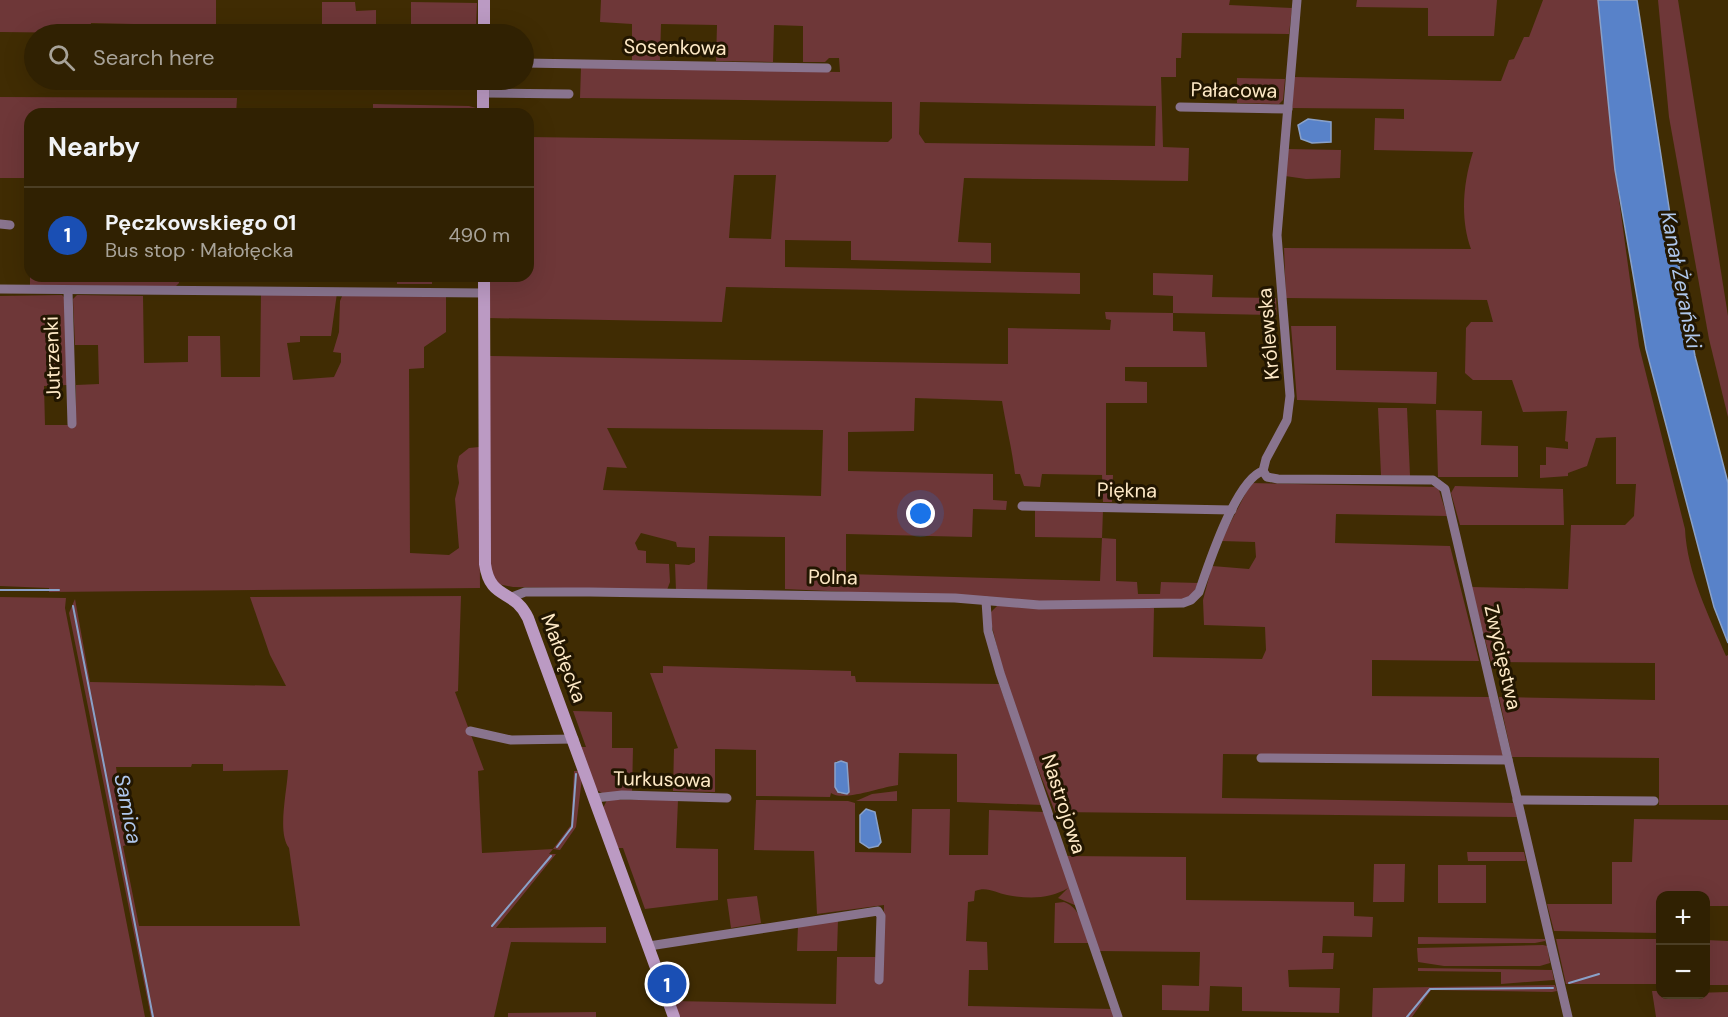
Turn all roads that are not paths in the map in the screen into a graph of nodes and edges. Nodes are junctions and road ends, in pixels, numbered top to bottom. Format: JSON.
{"nodes":[{"id":1,"x":484,"y":0,"type":"edge"},
{"id":2,"x":1297,"y":0,"type":"edge"},
{"id":3,"x":484,"y":24,"type":"edge"},
{"id":4,"x":534,"y":63,"type":"edge"},
{"id":5,"x":827,"y":68,"type":"dead end"},
{"id":6,"x":483,"y":93,"type":"joint"},
{"id":7,"x":569,"y":94,"type":"dead end"},
{"id":8,"x":1180,"y":107,"type":"dead end"},
{"id":9,"x":483,"y":108,"type":"edge"},
{"id":10,"x":1288,"y":109,"type":"junction"},
{"id":11,"x":0,"y":224,"type":"edge"},
{"id":12,"x":10,"y":225,"type":"dead end"},
{"id":13,"x":484,"y":282,"type":"edge"},
{"id":14,"x":0,"y":289,"type":"edge"},
{"id":15,"x":68,"y":291,"type":"junction"},
{"id":16,"x":484,"y":293,"type":"junction"},
{"id":17,"x":72,"y":424,"type":"dead end"},
{"id":18,"x":1263,"y":471,"type":"junction"},
{"id":19,"x":1022,"y":506,"type":"dead end"},
{"id":20,"x":1232,"y":510,"type":"junction"},
{"id":21,"x":513,"y":597,"type":"junction"},
{"id":22,"x":986,"y":601,"type":"junction"},
{"id":23,"x":1154,"y":604,"type":"joint"},
{"id":24,"x":470,"y":730,"type":"dead end"},
{"id":25,"x":574,"y":739,"type":"junction"},
{"id":26,"x":1261,"y":758,"type":"dead end"},
{"id":27,"x":1508,"y":760,"type":"junction"},
{"id":28,"x":596,"y":798,"type":"junction"},
{"id":29,"x":728,"y":798,"type":"dead end"},
{"id":30,"x":1517,"y":800,"type":"junction"},
{"id":31,"x":1654,"y":801,"type":"dead end"},
{"id":32,"x":649,"y":946,"type":"junction"},
{"id":33,"x":879,"y":980,"type":"dead end"},
{"id":34,"x":674,"y":1017,"type":"edge"},
{"id":35,"x":1118,"y":1017,"type":"edge"},
{"id":36,"x":1568,"y":1017,"type":"edge"}],
"edges":[{"from":1,"to":3,"type":"street"},
{"from":2,"to":10,"type":"street","name":"Królewska"},
{"from":4,"to":5,"type":"street","name":"Sosenkowa"},
{"from":6,"to":7,"type":"street"},
{"from":6,"to":9,"type":"street"},
{"from":8,"to":10,"type":"street","name":"Pałacowa"},
{"from":10,"to":18,"type":"street","name":"Królewska"},
{"from":11,"to":12,"type":"street"},
{"from":13,"to":16,"type":"street","name":"Małołęcka"},
{"from":14,"to":15,"type":"street"},
{"from":15,"to":16,"type":"street"},
{"from":15,"to":17,"type":"street","name":"Jutrzenki"},
{"from":16,"to":21,"type":"street","name":"Małołęcka"},
{"from":18,"to":20,"type":"street","name":"Królewska"},
{"from":18,"to":27,"type":"street","name":"Zwycięstwa"},
{"from":19,"to":20,"type":"street","name":"Piękna"},
{"from":20,"to":23,"type":"street","name":"Królewska"},
{"from":21,"to":22,"type":"street","name":"Polna"},
{"from":21,"to":25,"type":"street","name":"Małołęcka"},
{"from":22,"to":23,"type":"street","name":"Polna"},
{"from":22,"to":35,"type":"street","name":"Nastrojowa"},
{"from":24,"to":25,"type":"street"},
{"from":25,"to":28,"type":"street","name":"Małołęcka"},
{"from":26,"to":27,"type":"street"},
{"from":27,"to":30,"type":"street","name":"Zwycięstwa"},
{"from":28,"to":29,"type":"street","name":"Turkusowa"},
{"from":28,"to":32,"type":"street","name":"Małołęcka"},
{"from":30,"to":31,"type":"street"},
{"from":30,"to":36,"type":"street","name":"Zwycięstwa"},
{"from":32,"to":33,"type":"street"},
{"from":32,"to":34,"type":"street","name":"Małołęcka"}]}
